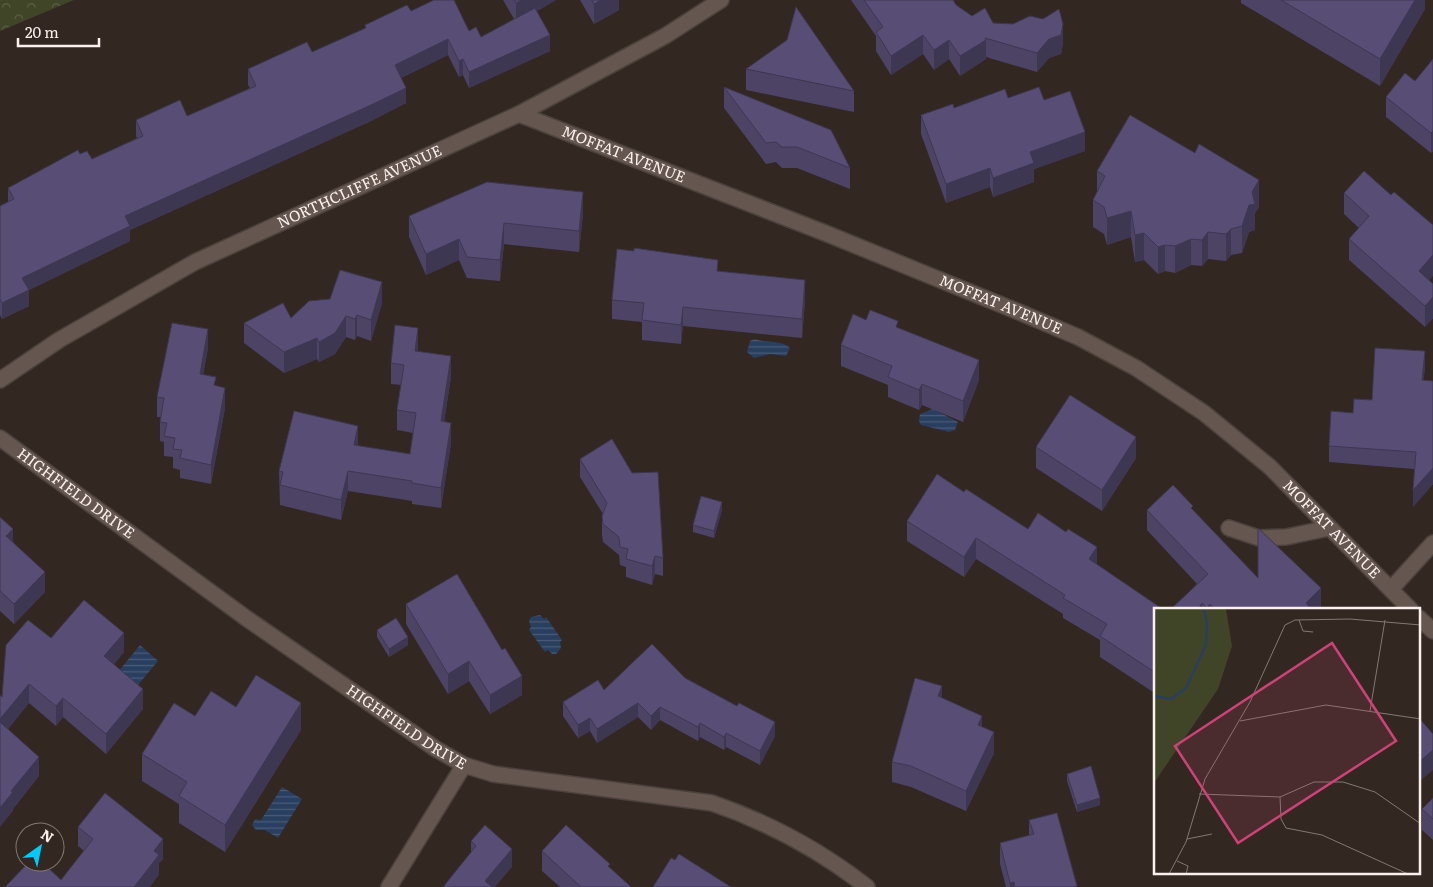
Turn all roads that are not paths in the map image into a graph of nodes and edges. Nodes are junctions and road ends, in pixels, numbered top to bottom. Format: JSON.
{"nodes":[{"id":1,"x":721,"y":0,"type":"edge"},
{"id":2,"x":519,"y":114,"type":"junction"},
{"id":3,"x":0,"y":380,"type":"edge"},
{"id":4,"x":0,"y":438,"type":"edge"},
{"id":5,"x":1229,"y":528,"type":"dead end"},
{"id":6,"x":1329,"y":528,"type":"junction"},
{"id":7,"x":1433,"y":543,"type":"edge"},
{"id":8,"x":1391,"y":589,"type":"junction"},
{"id":9,"x":1409,"y":608,"type":"edge"},
{"id":10,"x":1420,"y":619,"type":"edge"},
{"id":11,"x":1433,"y":631,"type":"edge"},
{"id":12,"x":464,"y":765,"type":"junction"},
{"id":13,"x":389,"y":887,"type":"edge"},
{"id":14,"x":867,"y":887,"type":"edge"}],
"edges":[{"from":1,"to":2,"type":"street","name":"NORTHCLIFFE AVENUE"},
{"from":2,"to":3,"type":"street","name":"NORTHCLIFFE AVENUE"},
{"from":2,"to":6,"type":"street","name":"MOFFAT AVENUE"},
{"from":4,"to":12,"type":"street","name":"HIGHFIELD DRIVE"},
{"from":5,"to":6,"type":"street"},
{"from":6,"to":8,"type":"street","name":"MOFFAT AVENUE"},
{"from":7,"to":8,"type":"street"},
{"from":8,"to":9,"type":"street","name":"MOFFAT AVENUE"},
{"from":10,"to":11,"type":"street"},
{"from":12,"to":13,"type":"street"},
{"from":12,"to":14,"type":"street","name":"HIGHFIELD DRIVE"}]}
